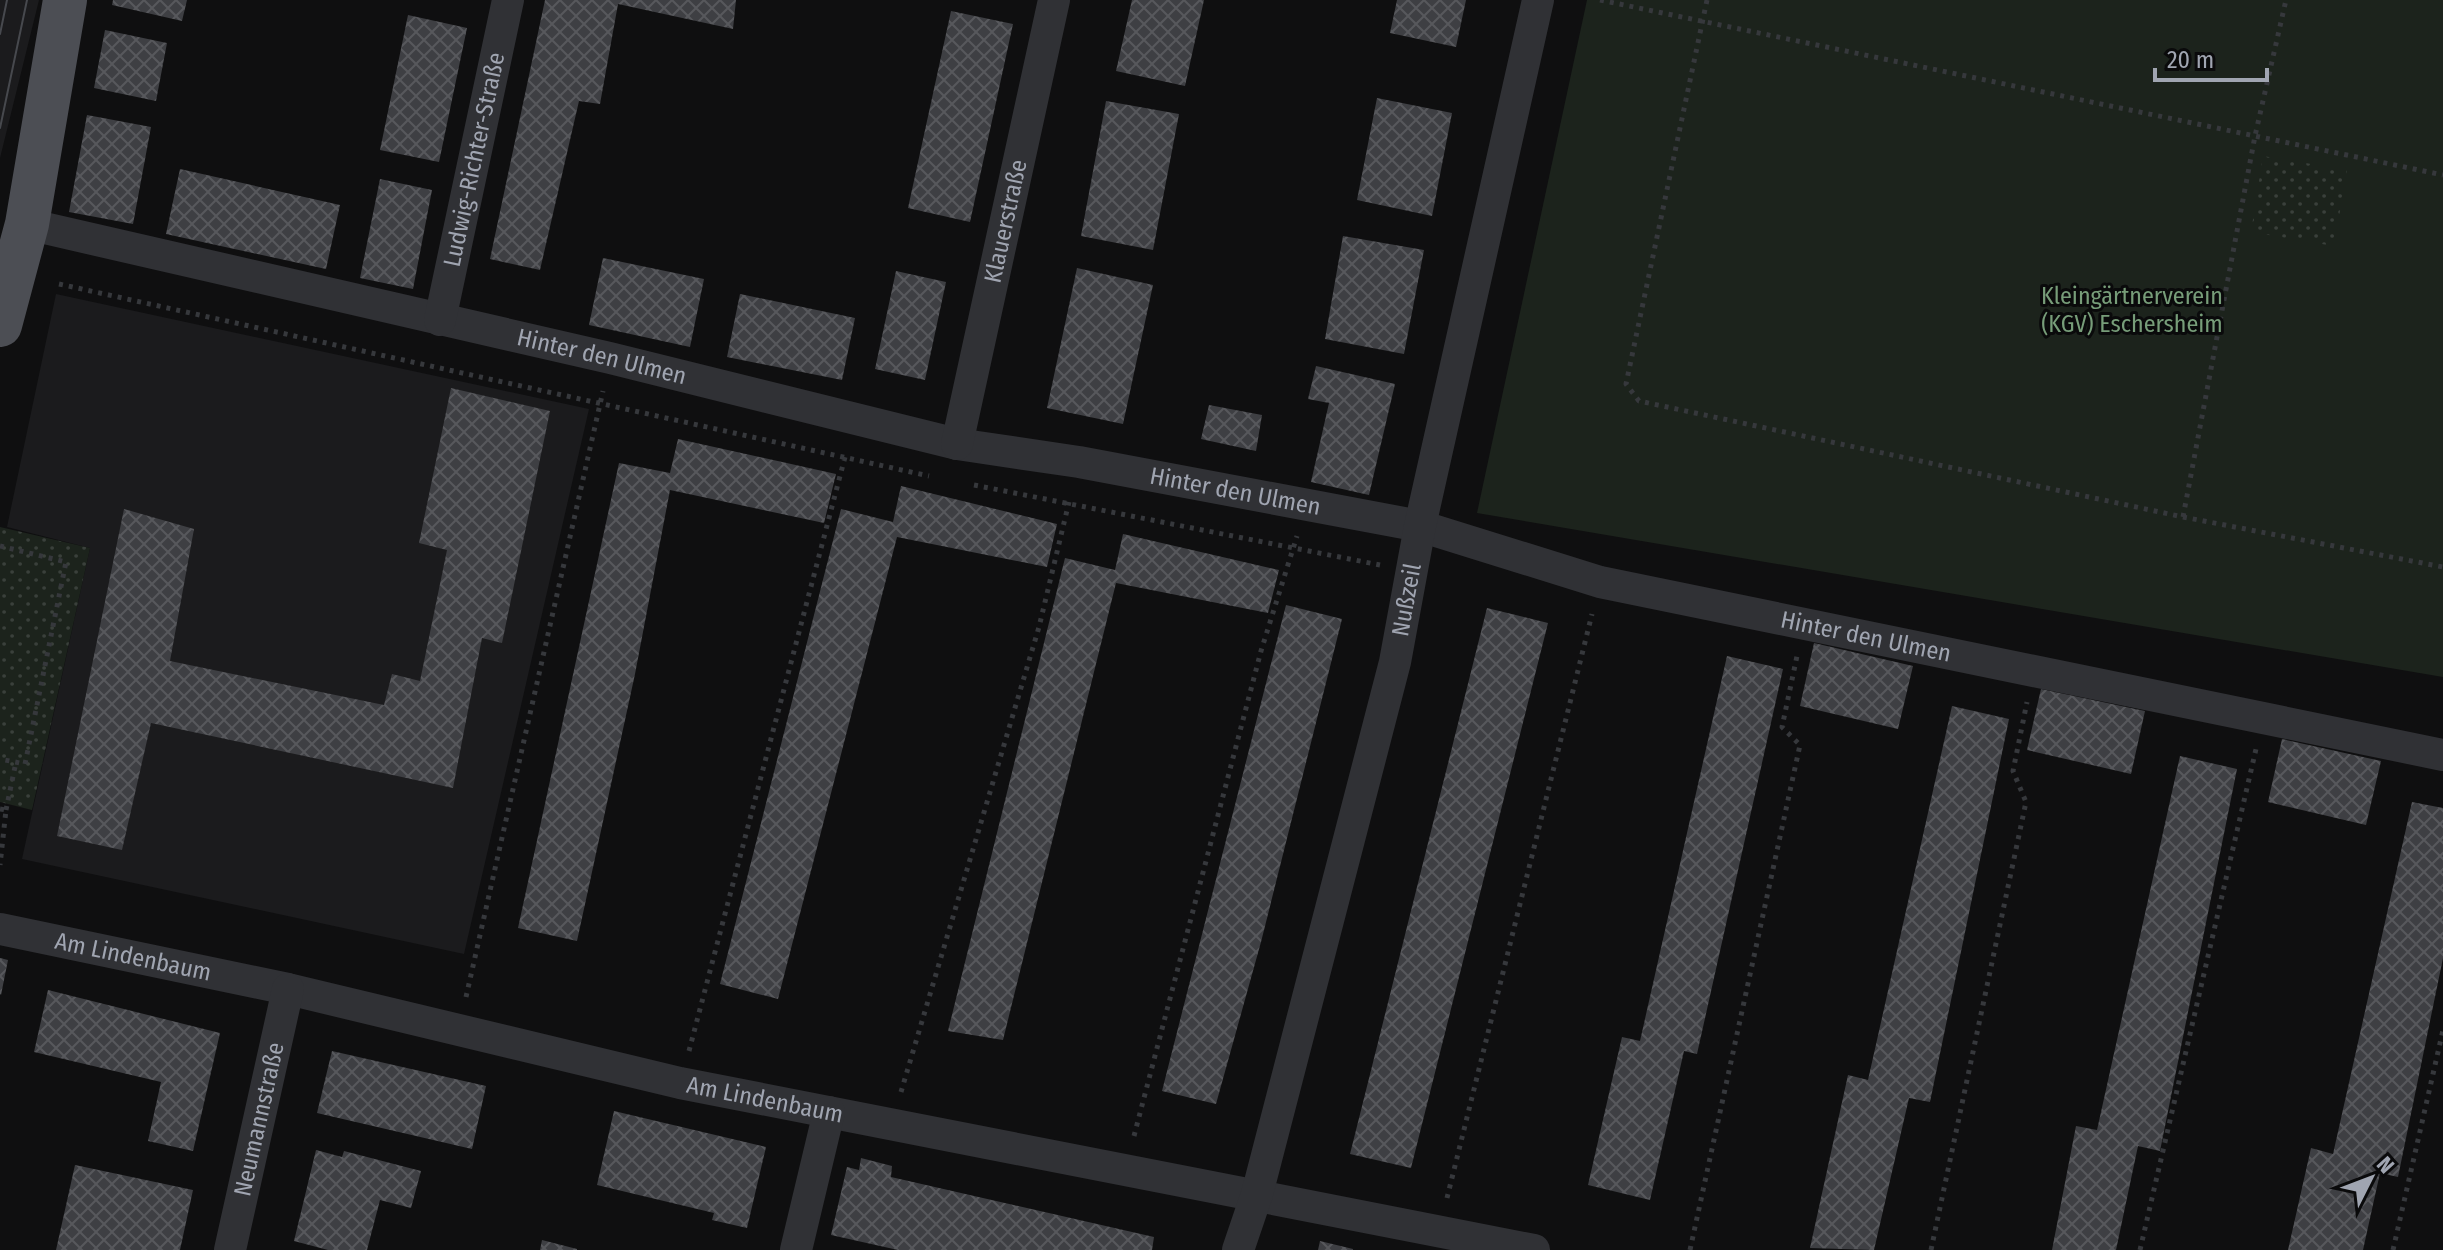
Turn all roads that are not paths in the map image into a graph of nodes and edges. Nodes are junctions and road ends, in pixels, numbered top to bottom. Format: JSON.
{"nodes":[{"id":1,"x":65,"y":0,"type":"edge"},
{"id":2,"x":508,"y":0,"type":"edge"},
{"id":3,"x":1054,"y":0,"type":"edge"},
{"id":4,"x":1538,"y":0,"type":"edge"},
{"id":5,"x":27,"y":224,"type":"junction"},
{"id":6,"x":440,"y":320,"type":"junction"},
{"id":7,"x":0,"y":324,"type":"edge"},
{"id":8,"x":957,"y":444,"type":"junction"},
{"id":9,"x":1420,"y":526,"type":"junction"},
{"id":10,"x":2443,"y":755,"type":"edge"},
{"id":11,"x":0,"y":929,"type":"edge"},
{"id":12,"x":288,"y":989,"type":"junction"},
{"id":13,"x":829,"y":1112,"type":"junction"},
{"id":14,"x":1257,"y":1194,"type":"junction"},
{"id":15,"x":230,"y":1250,"type":"edge"},
{"id":16,"x":796,"y":1250,"type":"edge"},
{"id":17,"x":1238,"y":1250,"type":"edge"},
{"id":18,"x":1534,"y":1250,"type":"edge"}],
"edges":[{"from":1,"to":5,"type":"main road"},
{"from":2,"to":6,"type":"street","name":"Ludwig-Richter-Straße"},
{"from":3,"to":8,"type":"street","name":"Klauerstraße"},
{"from":4,"to":9,"type":"street","name":"Nußzeil"},
{"from":5,"to":6,"type":"street","name":"Hinter den Ulmen"},
{"from":5,"to":7,"type":"main road"},
{"from":6,"to":8,"type":"street","name":"Hinter den Ulmen"},
{"from":8,"to":9,"type":"street","name":"Hinter den Ulmen"},
{"from":9,"to":10,"type":"street","name":"Hinter den Ulmen"},
{"from":9,"to":14,"type":"street","name":"Nußzeil"},
{"from":11,"to":12,"type":"street","name":"Am Lindenbaum"},
{"from":12,"to":13,"type":"street","name":"Am Lindenbaum"},
{"from":12,"to":15,"type":"street","name":"Neumannstraße"},
{"from":13,"to":14,"type":"street","name":"Am Lindenbaum"},
{"from":13,"to":16,"type":"street"},
{"from":14,"to":17,"type":"street","name":"Nußzeil"},
{"from":14,"to":18,"type":"street","name":"Am Lindenbaum"}]}
